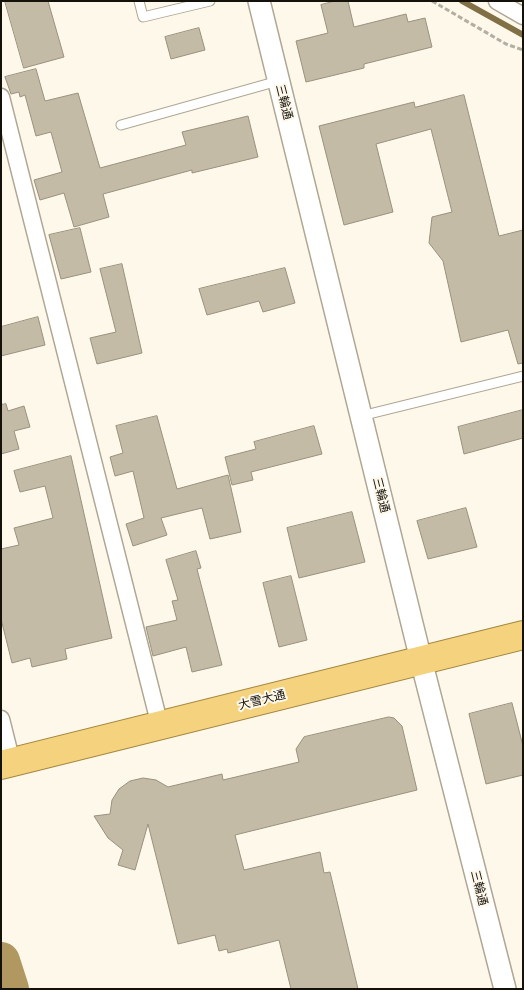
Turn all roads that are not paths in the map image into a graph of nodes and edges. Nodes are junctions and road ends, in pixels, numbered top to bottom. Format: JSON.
{"nodes":[{"id":1,"x":139,"y":1,"type":"edge"},
{"id":2,"x":210,"y":1,"type":"edge"},
{"id":3,"x":259,"y":1,"type":"edge"},
{"id":4,"x":497,"y":1,"type":"edge"},
{"id":5,"x":523,"y":16,"type":"edge"},
{"id":6,"x":279,"y":81,"type":"junction"},
{"id":7,"x":1,"y":97,"type":"edge"},
{"id":8,"x":121,"y":125,"type":"dead end"},
{"id":9,"x":523,"y":376,"type":"edge"},
{"id":10,"x":361,"y":416,"type":"junction"},
{"id":11,"x":523,"y":635,"type":"edge"},
{"id":12,"x":421,"y":660,"type":"junction"},
{"id":13,"x":1,"y":719,"type":"edge"},
{"id":14,"x":160,"y":726,"type":"junction"},
{"id":15,"x":7,"y":764,"type":"edge"},
{"id":16,"x":505,"y":989,"type":"edge"}],
"edges":[{"from":1,"to":2,"type":"lane"},
{"from":3,"to":6,"type":"street","name":"三輪通"},
{"from":4,"to":5,"type":"street"},
{"from":6,"to":8,"type":"lane"},
{"from":6,"to":10,"type":"street","name":"三輪通"},
{"from":7,"to":14,"type":"street"},
{"from":9,"to":10,"type":"lane"},
{"from":10,"to":12,"type":"street","name":"三輪通"},
{"from":11,"to":12,"type":"highway","name":"大雪大通"},
{"from":12,"to":14,"type":"highway","name":"大雪大通"},
{"from":12,"to":16,"type":"street","name":"三輪通"},
{"from":13,"to":15,"type":"street"},
{"from":14,"to":15,"type":"highway","name":"大雪大通"}]}
